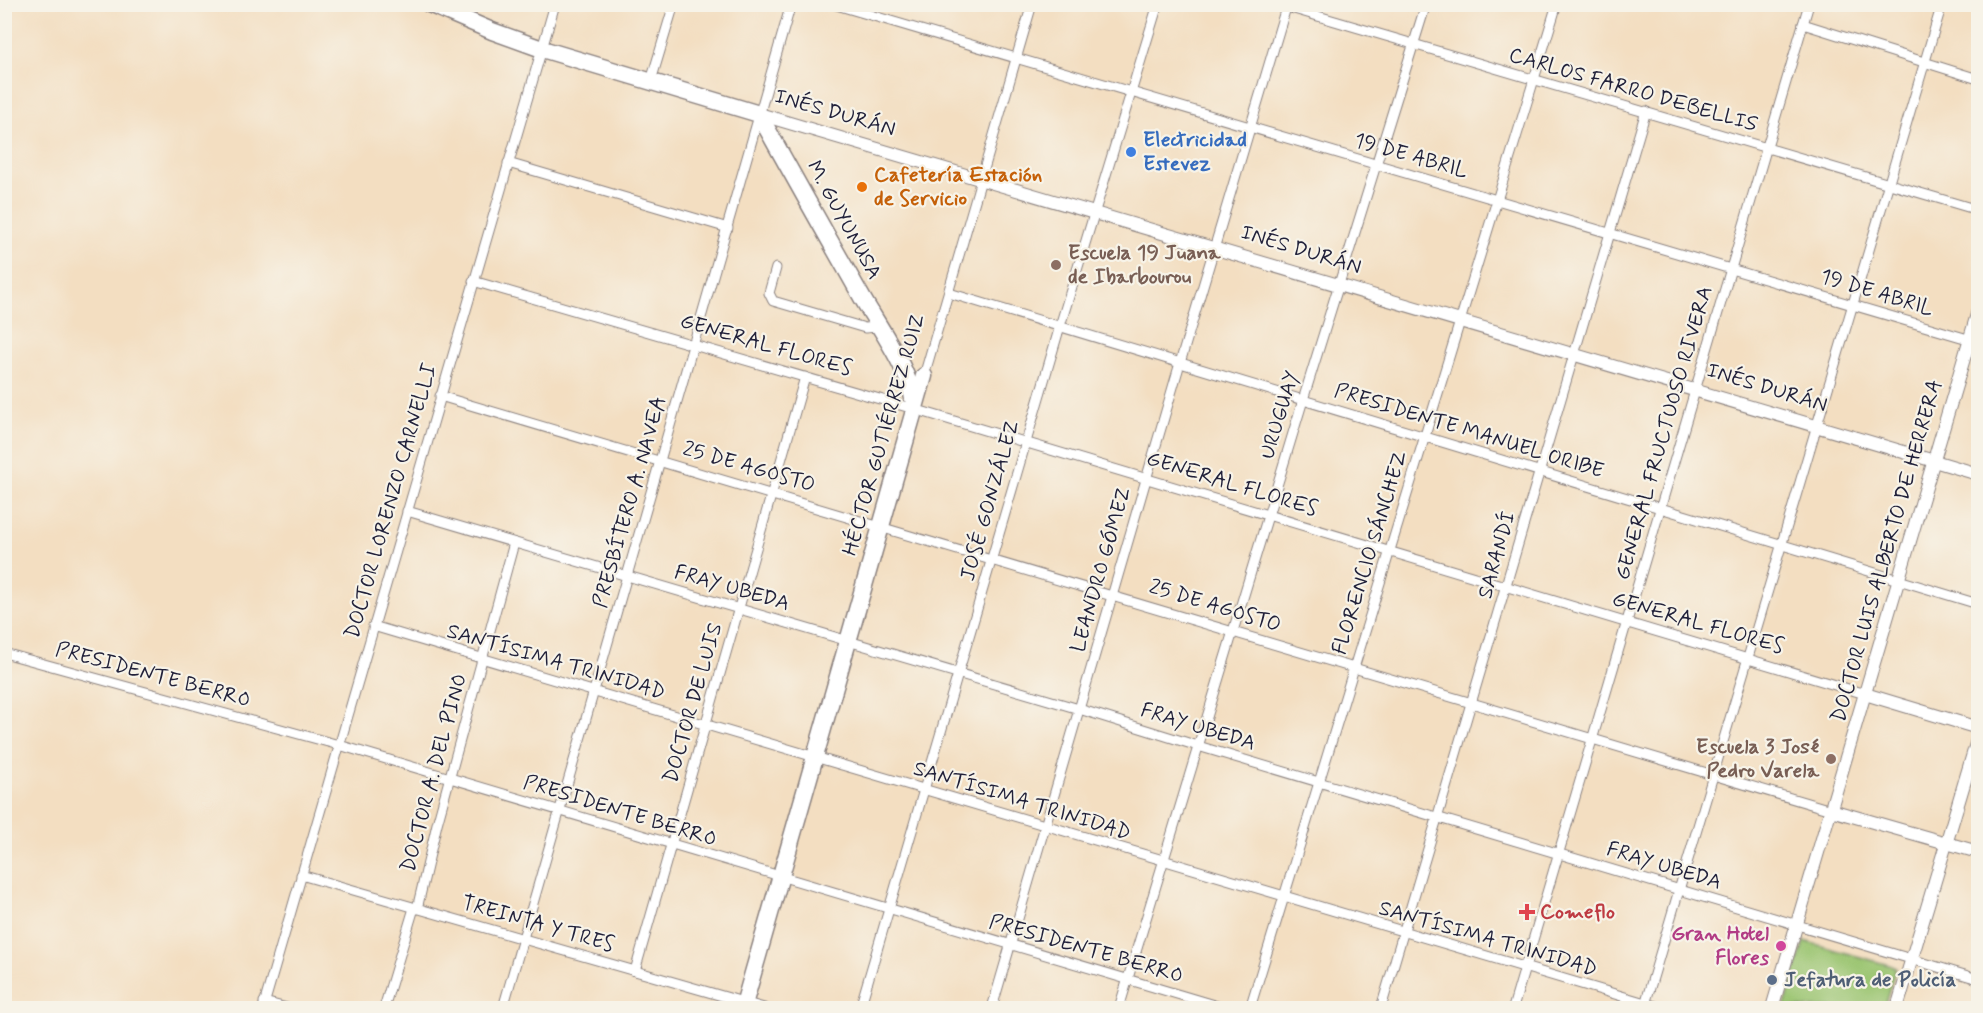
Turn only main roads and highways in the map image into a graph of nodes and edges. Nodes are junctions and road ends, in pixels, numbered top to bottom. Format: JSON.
{"nodes":[{"id":1,"x":436,"y":6,"type":"edge"},
{"id":2,"x":759,"y":114,"type":"joint"},
{"id":3,"x":891,"y":347,"type":"junction"},
{"id":4,"x":904,"y":374,"type":"junction"},
{"id":5,"x":924,"y":376,"type":"junction"},
{"id":6,"x":914,"y":409,"type":"junction"},
{"id":7,"x":744,"y":1006,"type":"edge"}],
"edges":[{"from":1,"to":2,"type":"highway","name":"INÉS DURÁN"},
{"from":2,"to":3,"type":"highway","name":"M. GUYUNUSA"},
{"from":3,"to":4,"type":"highway","name":"M. GUYUNUSA"},
{"from":3,"to":5,"type":"highway","name":"M. GUYUNUSA"},
{"from":4,"to":5,"type":"highway"},
{"from":4,"to":6,"type":"highway","name":"M. GUYUNUSA"},
{"from":5,"to":6,"type":"highway","name":"HÉCTOR GUTIÉRREZ RUIZ"},
{"from":6,"to":7,"type":"highway","name":"HÉCTOR GUTIÉRREZ RUIZ"}]}
